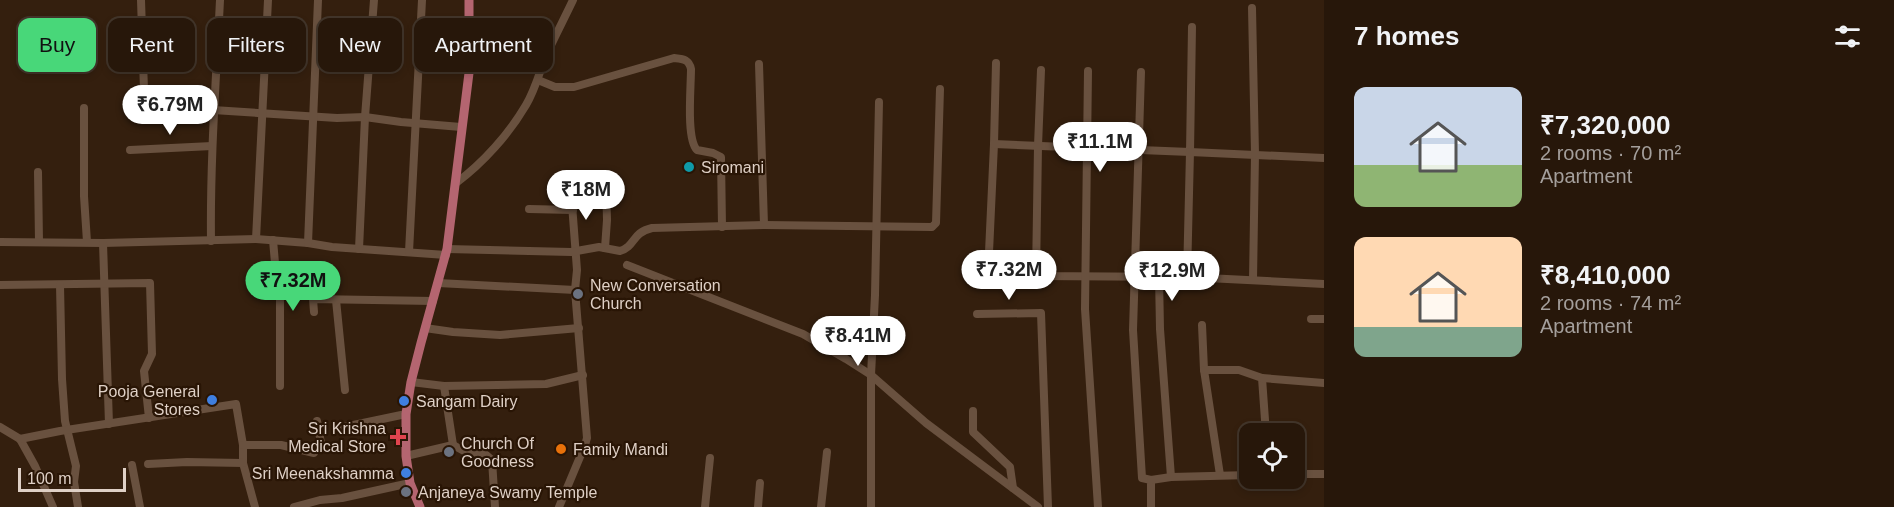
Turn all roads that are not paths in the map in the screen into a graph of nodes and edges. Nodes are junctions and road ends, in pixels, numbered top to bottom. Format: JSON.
{"nodes":[{"id":1,"x":141,"y":0,"type":"edge"},
{"id":2,"x":220,"y":0,"type":"edge"},
{"id":3,"x":268,"y":0,"type":"edge"},
{"id":4,"x":318,"y":0,"type":"edge"},
{"id":5,"x":374,"y":0,"type":"edge"},
{"id":6,"x":422,"y":0,"type":"edge"},
{"id":7,"x":469,"y":0,"type":"edge"},
{"id":8,"x":573,"y":0,"type":"edge"},
{"id":9,"x":1252,"y":8,"type":"dead end"},
{"id":10,"x":1192,"y":27,"type":"dead end"},
{"id":11,"x":996,"y":63,"type":"dead end"},
{"id":12,"x":759,"y":64,"type":"dead end"},
{"id":13,"x":1041,"y":70,"type":"dead end"},
{"id":14,"x":1088,"y":71,"type":"dead end"},
{"id":15,"x":1141,"y":72,"type":"dead end"},
{"id":16,"x":538,"y":80,"type":"junction"},
{"id":17,"x":940,"y":89,"type":"dead end"},
{"id":18,"x":879,"y":102,"type":"dead end"},
{"id":19,"x":84,"y":108,"type":"dead end"},
{"id":20,"x":213,"y":110,"type":"junction"},
{"id":21,"x":263,"y":113,"type":"junction"},
{"id":22,"x":313,"y":116,"type":"junction"},
{"id":23,"x":365,"y":117,"type":"junction"},
{"id":24,"x":145,"y":120,"type":"dead end"},
{"id":25,"x":416,"y":124,"type":"junction"},
{"id":26,"x":461,"y":127,"type":"junction"},
{"id":27,"x":994,"y":144,"type":"junction"},
{"id":28,"x":212,"y":146,"type":"junction"},
{"id":29,"x":1038,"y":146,"type":"junction"},
{"id":30,"x":1088,"y":148,"type":"junction"},
{"id":31,"x":130,"y":150,"type":"dead end"},
{"id":32,"x":1138,"y":151,"type":"junction"},
{"id":33,"x":1190,"y":152,"type":"junction"},
{"id":34,"x":1255,"y":154,"type":"junction"},
{"id":35,"x":1324,"y":158,"type":"edge"},
{"id":36,"x":38,"y":172,"type":"dead end"},
{"id":37,"x":456,"y":183,"type":"junction"},
{"id":38,"x":606,"y":183,"type":"dead end"},
{"id":39,"x":553,"y":186,"type":"dead end"},
{"id":40,"x":529,"y":209,"type":"dead end"},
{"id":41,"x":573,"y":210,"type":"junction"},
{"id":42,"x":764,"y":225,"type":"junction"},
{"id":43,"x":877,"y":226,"type":"junction"},
{"id":44,"x":722,"y":227,"type":"junction"},
{"id":45,"x":256,"y":239,"type":"junction"},
{"id":46,"x":273,"y":240,"type":"junction"},
{"id":47,"x":210,"y":241,"type":"junction"},
{"id":48,"x":0,"y":242,"type":"edge"},
{"id":49,"x":39,"y":242,"type":"junction"},
{"id":50,"x":87,"y":242,"type":"junction"},
{"id":51,"x":103,"y":243,"type":"junction"},
{"id":52,"x":308,"y":243,"type":"junction"},
{"id":53,"x":605,"y":248,"type":"junction"},
{"id":54,"x":359,"y":249,"type":"junction"},
{"id":55,"x":575,"y":251,"type":"junction"},
{"id":56,"x":409,"y":252,"type":"junction"},
{"id":57,"x":447,"y":252,"type":"junction"},
{"id":58,"x":627,"y":265,"type":"dead end"},
{"id":59,"x":1085,"y":275,"type":"junction"},
{"id":60,"x":1036,"y":276,"type":"junction"},
{"id":61,"x":1135,"y":276,"type":"junction"},
{"id":62,"x":1159,"y":276,"type":"junction"},
{"id":63,"x":1187,"y":276,"type":"junction"},
{"id":64,"x":1253,"y":280,"type":"junction"},
{"id":65,"x":438,"y":283,"type":"junction"},
{"id":66,"x":105,"y":284,"type":"junction"},
{"id":67,"x":1324,"y":284,"type":"edge"},
{"id":68,"x":0,"y":285,"type":"edge"},
{"id":69,"x":60,"y":285,"type":"junction"},
{"id":70,"x":575,"y":290,"type":"junction"},
{"id":71,"x":336,"y":300,"type":"junction"},
{"id":72,"x":433,"y":301,"type":"junction"},
{"id":73,"x":314,"y":312,"type":"dead end"},
{"id":74,"x":977,"y":314,"type":"dead end"},
{"id":75,"x":1311,"y":319,"type":"dead end"},
{"id":76,"x":1324,"y":319,"type":"edge"},
{"id":77,"x":1202,"y":325,"type":"dead end"},
{"id":78,"x":425,"y":328,"type":"junction"},
{"id":79,"x":579,"y":328,"type":"junction"},
{"id":80,"x":1204,"y":370,"type":"junction"},
{"id":81,"x":583,"y":375,"type":"junction"},
{"id":82,"x":871,"y":375,"type":"junction"},
{"id":83,"x":1262,"y":378,"type":"junction"},
{"id":84,"x":411,"y":382,"type":"junction"},
{"id":85,"x":1324,"y":383,"type":"edge"},
{"id":86,"x":280,"y":386,"type":"dead end"},
{"id":87,"x":444,"y":386,"type":"junction"},
{"id":88,"x":345,"y":390,"type":"dead end"},
{"id":89,"x":973,"y":411,"type":"dead end"},
{"id":90,"x":406,"y":414,"type":"junction"},
{"id":91,"x":149,"y":418,"type":"junction"},
{"id":92,"x":317,"y":421,"type":"dead end"},
{"id":93,"x":1265,"y":423,"type":"edge"},
{"id":94,"x":108,"y":424,"type":"junction"},
{"id":95,"x":0,"y":427,"type":"edge"},
{"id":96,"x":344,"y":427,"type":"dead end"},
{"id":97,"x":67,"y":430,"type":"junction"},
{"id":98,"x":20,"y":439,"type":"junction"},
{"id":99,"x":243,"y":444,"type":"junction"},
{"id":100,"x":453,"y":445,"type":"junction"},
{"id":101,"x":827,"y":452,"type":"dead end"},
{"id":102,"x":406,"y":456,"type":"junction"},
{"id":103,"x":710,"y":458,"type":"dead end"},
{"id":104,"x":243,"y":463,"type":"junction"},
{"id":105,"x":148,"y":464,"type":"dead end"},
{"id":106,"x":132,"y":465,"type":"dead end"},
{"id":107,"x":1239,"y":474,"type":"edge"},
{"id":108,"x":1305,"y":474,"type":"edge"},
{"id":109,"x":1324,"y":474,"type":"edge"},
{"id":110,"x":1220,"y":475,"type":"junction"},
{"id":111,"x":1171,"y":477,"type":"junction"},
{"id":112,"x":1151,"y":480,"type":"junction"},
{"id":113,"x":410,"y":483,"type":"junction"},
{"id":114,"x":760,"y":483,"type":"dead end"},
{"id":115,"x":1013,"y":488,"type":"junction"},
{"id":116,"x":53,"y":507,"type":"edge"},
{"id":117,"x":78,"y":507,"type":"edge"},
{"id":118,"x":140,"y":507,"type":"edge"},
{"id":119,"x":255,"y":507,"type":"edge"},
{"id":120,"x":294,"y":507,"type":"edge"},
{"id":121,"x":420,"y":507,"type":"edge"},
{"id":122,"x":495,"y":507,"type":"edge"},
{"id":123,"x":559,"y":507,"type":"edge"},
{"id":124,"x":705,"y":507,"type":"edge"},
{"id":125,"x":758,"y":507,"type":"edge"},
{"id":126,"x":821,"y":507,"type":"edge"},
{"id":127,"x":871,"y":507,"type":"edge"},
{"id":128,"x":1038,"y":507,"type":"edge"},
{"id":129,"x":1048,"y":507,"type":"edge"},
{"id":130,"x":1098,"y":507,"type":"edge"},
{"id":131,"x":1151,"y":507,"type":"edge"}],
"edges":[{"from":1,"to":24,"type":"street"},
{"from":2,"to":20,"type":"street"},
{"from":3,"to":21,"type":"street"},
{"from":4,"to":22,"type":"street"},
{"from":5,"to":23,"type":"street"},
{"from":6,"to":25,"type":"street"},
{"from":7,"to":26,"type":"main road"},
{"from":8,"to":16,"type":"street"},
{"from":9,"to":34,"type":"street"},
{"from":10,"to":33,"type":"street"},
{"from":11,"to":27,"type":"street"},
{"from":12,"to":42,"type":"street"},
{"from":13,"to":29,"type":"street"},
{"from":14,"to":30,"type":"street"},
{"from":15,"to":32,"type":"street"},
{"from":16,"to":37,"type":"street"},
{"from":16,"to":44,"type":"street"},
{"from":17,"to":43,"type":"street"},
{"from":18,"to":43,"type":"street"},
{"from":19,"to":50,"type":"street"},
{"from":20,"to":21,"type":"street"},
{"from":20,"to":28,"type":"street"},
{"from":21,"to":22,"type":"street"},
{"from":21,"to":45,"type":"street"},
{"from":22,"to":23,"type":"street"},
{"from":22,"to":52,"type":"street"},
{"from":23,"to":25,"type":"street"},
{"from":23,"to":54,"type":"street"},
{"from":25,"to":26,"type":"street"},
{"from":25,"to":56,"type":"street"},
{"from":26,"to":37,"type":"main road"},
{"from":27,"to":29,"type":"street"},
{"from":27,"to":60,"type":"street"},
{"from":28,"to":31,"type":"street"},
{"from":28,"to":47,"type":"street"},
{"from":29,"to":30,"type":"street"},
{"from":29,"to":60,"type":"street"},
{"from":30,"to":32,"type":"street"},
{"from":30,"to":59,"type":"street"},
{"from":32,"to":33,"type":"street"},
{"from":32,"to":61,"type":"street"},
{"from":33,"to":34,"type":"street"},
{"from":33,"to":63,"type":"street"},
{"from":34,"to":35,"type":"street"},
{"from":34,"to":64,"type":"street"},
{"from":36,"to":49,"type":"street"},
{"from":37,"to":57,"type":"main road"},
{"from":38,"to":53,"type":"street"},
{"from":39,"to":41,"type":"street"},
{"from":40,"to":41,"type":"street"},
{"from":41,"to":55,"type":"street"},
{"from":42,"to":43,"type":"street"},
{"from":42,"to":44,"type":"street"},
{"from":43,"to":82,"type":"street"},
{"from":44,"to":53,"type":"street"},
{"from":45,"to":46,"type":"street"},
{"from":45,"to":47,"type":"street"},
{"from":46,"to":52,"type":"street"},
{"from":46,"to":86,"type":"street"},
{"from":47,"to":51,"type":"street"},
{"from":48,"to":49,"type":"street"},
{"from":49,"to":50,"type":"street"},
{"from":50,"to":51,"type":"street"},
{"from":51,"to":66,"type":"street"},
{"from":52,"to":54,"type":"street"},
{"from":53,"to":55,"type":"street"},
{"from":54,"to":56,"type":"street"},
{"from":55,"to":57,"type":"street"},
{"from":55,"to":70,"type":"street"},
{"from":56,"to":57,"type":"street"},
{"from":57,"to":65,"type":"main road"},
{"from":58,"to":82,"type":"street"},
{"from":59,"to":60,"type":"street"},
{"from":59,"to":61,"type":"street"},
{"from":59,"to":130,"type":"street"},
{"from":61,"to":62,"type":"street"},
{"from":61,"to":112,"type":"street"},
{"from":62,"to":63,"type":"street"},
{"from":62,"to":111,"type":"street"},
{"from":63,"to":64,"type":"street"},
{"from":64,"to":67,"type":"street"},
{"from":65,"to":70,"type":"street"},
{"from":65,"to":72,"type":"main road"},
{"from":66,"to":69,"type":"street"},
{"from":66,"to":91,"type":"street"},
{"from":66,"to":94,"type":"street"},
{"from":68,"to":69,"type":"street"},
{"from":69,"to":97,"type":"street"},
{"from":70,"to":79,"type":"street"},
{"from":71,"to":72,"type":"street"},
{"from":71,"to":73,"type":"street"},
{"from":71,"to":88,"type":"street"},
{"from":72,"to":78,"type":"main road"},
{"from":74,"to":129,"type":"street"},
{"from":75,"to":76,"type":"street"},
{"from":77,"to":80,"type":"street"},
{"from":78,"to":79,"type":"street"},
{"from":78,"to":84,"type":"main road"},
{"from":79,"to":81,"type":"street"},
{"from":80,"to":83,"type":"street"},
{"from":80,"to":110,"type":"street"},
{"from":81,"to":87,"type":"street"},
{"from":81,"to":123,"type":"street"},
{"from":82,"to":115,"type":"street"},
{"from":82,"to":127,"type":"street"},
{"from":83,"to":85,"type":"street"},
{"from":83,"to":93,"type":"street"},
{"from":84,"to":87,"type":"street"},
{"from":84,"to":90,"type":"main road"},
{"from":87,"to":100,"type":"street"},
{"from":89,"to":115,"type":"street"},
{"from":90,"to":96,"type":"street"},
{"from":90,"to":102,"type":"main road"},
{"from":91,"to":94,"type":"street"},
{"from":91,"to":99,"type":"street"},
{"from":92,"to":99,"type":"street"},
{"from":94,"to":97,"type":"street"},
{"from":95,"to":98,"type":"street"},
{"from":97,"to":98,"type":"street"},
{"from":97,"to":117,"type":"street"},
{"from":98,"to":116,"type":"street"},
{"from":99,"to":104,"type":"street"},
{"from":100,"to":102,"type":"street"},
{"from":100,"to":122,"type":"street"},
{"from":101,"to":126,"type":"street"},
{"from":102,"to":113,"type":"main road"},
{"from":103,"to":124,"type":"street"},
{"from":104,"to":105,"type":"street"},
{"from":104,"to":119,"type":"street"},
{"from":106,"to":118,"type":"street"},
{"from":107,"to":110,"type":"street"},
{"from":108,"to":109,"type":"street"},
{"from":110,"to":111,"type":"street"},
{"from":111,"to":112,"type":"street"},
{"from":112,"to":131,"type":"street"},
{"from":113,"to":120,"type":"street"},
{"from":113,"to":121,"type":"main road"},
{"from":114,"to":125,"type":"street"},
{"from":115,"to":128,"type":"street"}]}
